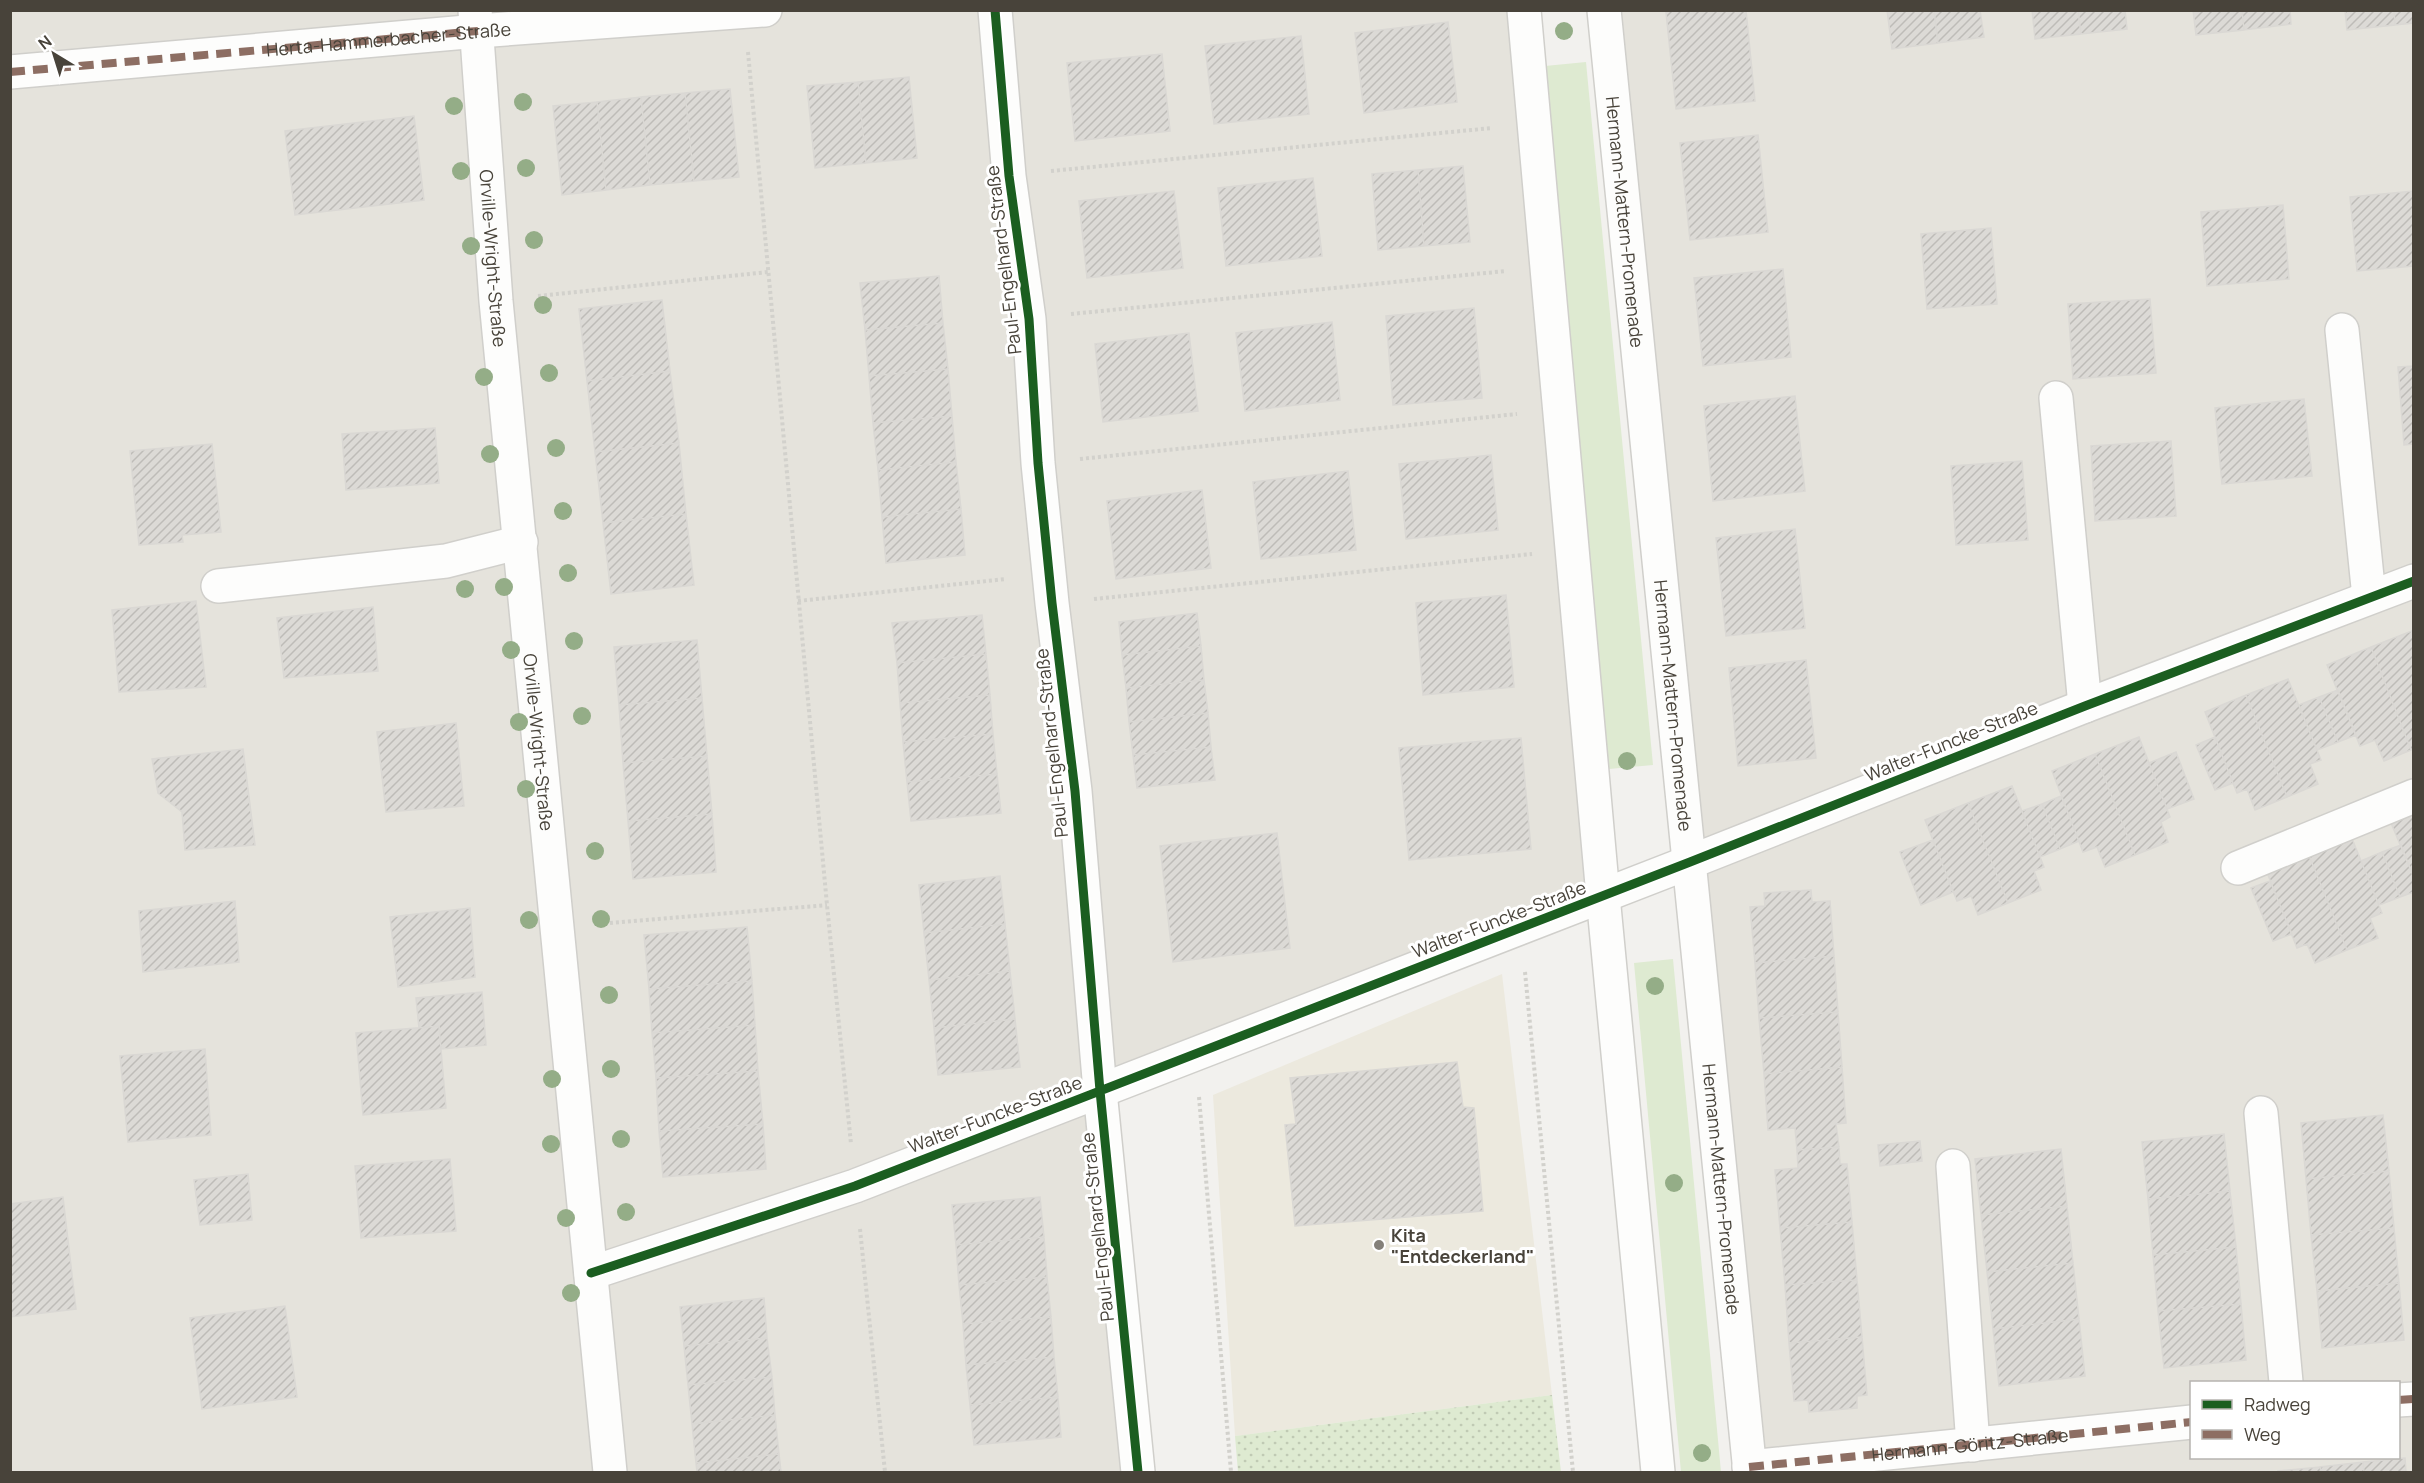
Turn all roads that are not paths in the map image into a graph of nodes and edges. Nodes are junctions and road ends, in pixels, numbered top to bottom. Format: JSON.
{"nodes":[{"id":1,"x":995,"y":10,"type":"edge"},
{"id":2,"x":1524,"y":10,"type":"edge"},
{"id":3,"x":1604,"y":10,"type":"edge"},
{"id":4,"x":752,"y":11,"type":"edge"},
{"id":5,"x":477,"y":21,"type":"edge"},
{"id":6,"x":10,"y":72,"type":"edge"},
{"id":7,"x":2342,"y":330,"type":"dead end"},
{"id":8,"x":2056,"y":398,"type":"dead end"},
{"id":9,"x":521,"y":542,"type":"junction"},
{"id":10,"x":2414,"y":581,"type":"edge"},
{"id":11,"x":218,"y":586,"type":"dead end"},
{"id":12,"x":2369,"y":597,"type":"junction"},
{"id":13,"x":2085,"y":706,"type":"junction"},
{"id":14,"x":2414,"y":796,"type":"edge"},
{"id":15,"x":1690,"y":862,"type":"junction"},
{"id":16,"x":2238,"y":868,"type":"dead end"},
{"id":17,"x":1603,"y":896,"type":"junction"},
{"id":18,"x":1100,"y":1091,"type":"junction"},
{"id":19,"x":2261,"y":1113,"type":"dead end"},
{"id":20,"x":1953,"y":1166,"type":"dead end"},
{"id":21,"x":591,"y":1273,"type":"junction"},
{"id":22,"x":2286,"y":1381,"type":"edge"},
{"id":23,"x":2190,"y":1422,"type":"edge"},
{"id":24,"x":1973,"y":1445,"type":"junction"},
{"id":25,"x":1749,"y":1470,"type":"edge"},
{"id":26,"x":610,"y":1473,"type":"edge"},
{"id":27,"x":1138,"y":1473,"type":"edge"},
{"id":28,"x":1658,"y":1473,"type":"edge"}],
"edges":[{"from":1,"to":18,"type":"street","name":"Paul-Engelhard-Straße"},
{"from":2,"to":17,"type":"street"},
{"from":3,"to":15,"type":"street","name":"Hermann-Mattern-Promenade"},
{"from":4,"to":5,"type":"street","name":"Herta-Hammerbacher-Straße"},
{"from":5,"to":6,"type":"street","name":"Herta-Hammerbacher-Straße"},
{"from":5,"to":9,"type":"street","name":"Orville-Wright-Straße"},
{"from":7,"to":12,"type":"street"},
{"from":8,"to":13,"type":"street"},
{"from":9,"to":11,"type":"street"},
{"from":9,"to":21,"type":"street","name":"Orville-Wright-Straße"},
{"from":10,"to":12,"type":"street","name":"Walter-Funcke-Straße"},
{"from":12,"to":13,"type":"street","name":"Walter-Funcke-Straße"},
{"from":13,"to":15,"type":"street","name":"Walter-Funcke-Straße"},
{"from":14,"to":16,"type":"street"},
{"from":15,"to":17,"type":"street","name":"Walter-Funcke-Straße"},
{"from":15,"to":25,"type":"street","name":"Hermann-Mattern-Promenade"},
{"from":17,"to":18,"type":"street","name":"Walter-Funcke-Straße"},
{"from":17,"to":28,"type":"street"},
{"from":18,"to":21,"type":"street","name":"Walter-Funcke-Straße"},
{"from":18,"to":27,"type":"street","name":"Paul-Engelhard-Straße"},
{"from":19,"to":22,"type":"street"},
{"from":20,"to":24,"type":"street"},
{"from":21,"to":26,"type":"street","name":"Orville-Wright-Straße"},
{"from":23,"to":24,"type":"street","name":"Hermann-Göritz-Straße"},
{"from":24,"to":25,"type":"street","name":"Hermann-Göritz-Straße"}]}
